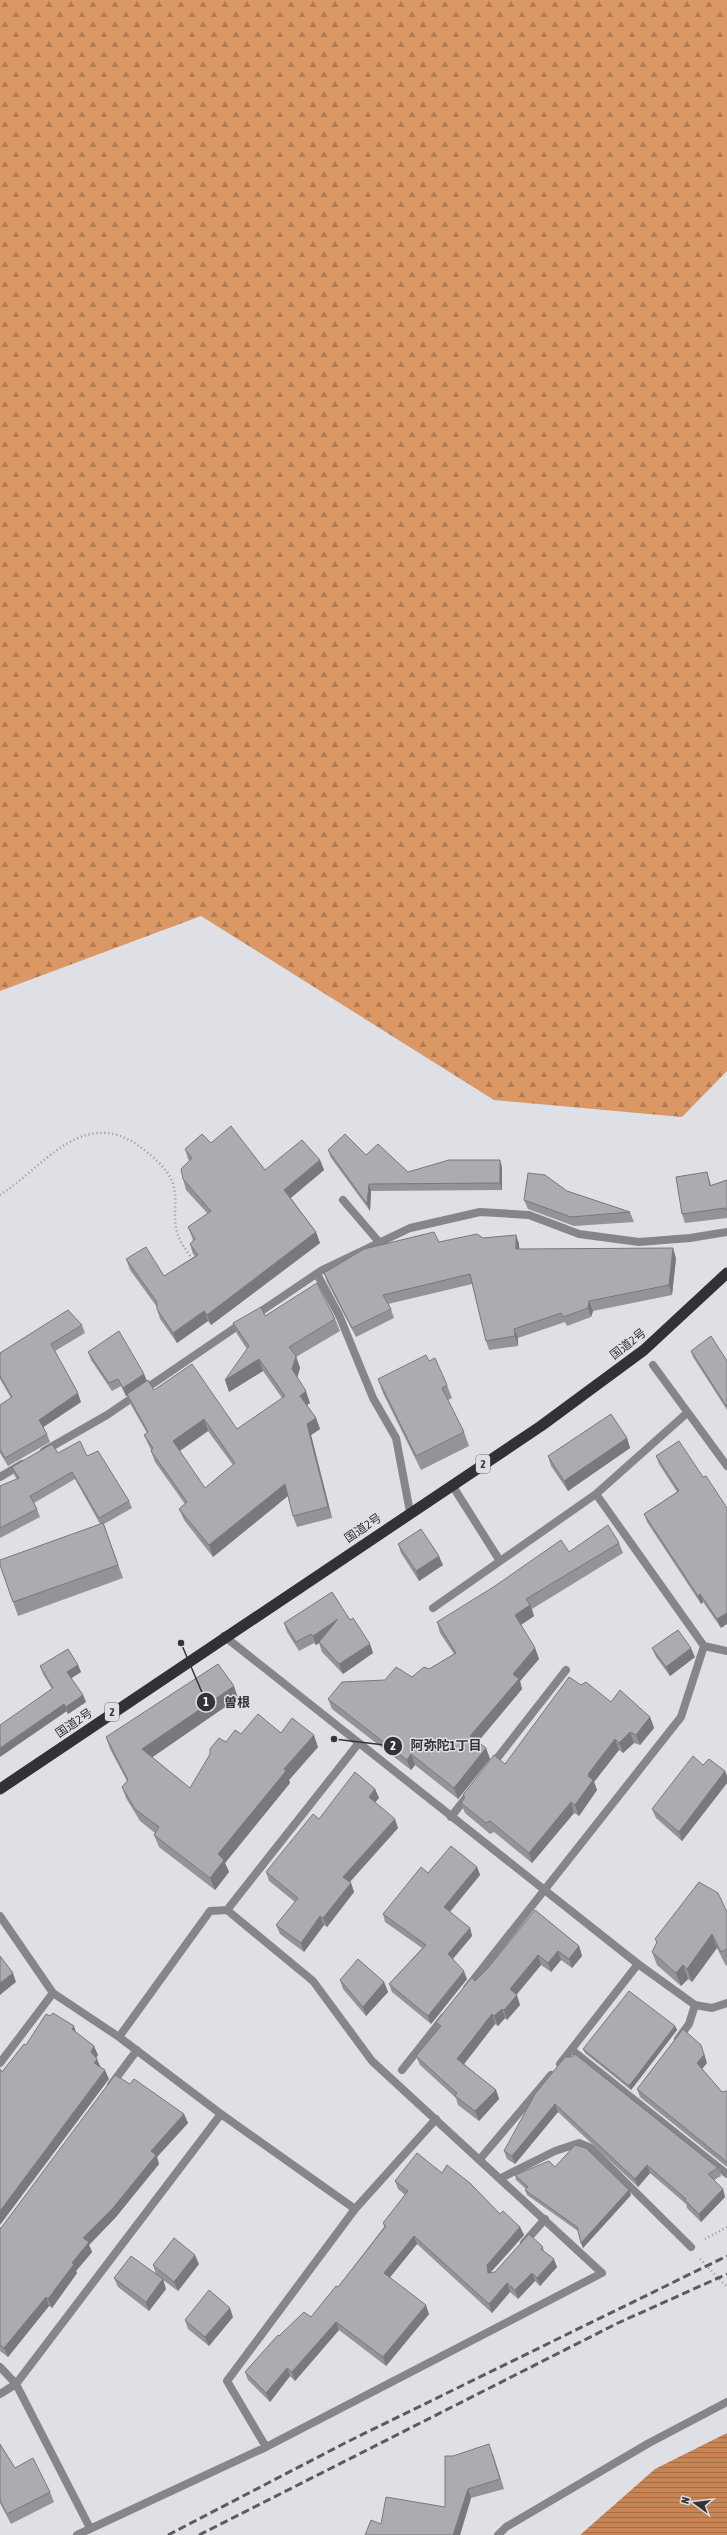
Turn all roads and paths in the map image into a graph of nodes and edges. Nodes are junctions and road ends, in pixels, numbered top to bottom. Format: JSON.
{"nodes":[{"id":1,"x":0,"y":1195,"type":"edge"},
{"id":2,"x":343,"y":1200,"type":"dead end"},
{"id":3,"x":727,"y":1232,"type":"edge"},
{"id":4,"x":379,"y":1242,"type":"junction"},
{"id":5,"x":194,"y":1262,"type":"edge"},
{"id":6,"x":727,"y":1273,"type":"edge"},
{"id":7,"x":317,"y":1274,"type":"junction"},
{"id":8,"x":653,"y":1365,"type":"dead end"},
{"id":9,"x":687,"y":1413,"type":"junction"},
{"id":10,"x":727,"y":1466,"type":"edge"},
{"id":11,"x":0,"y":1477,"type":"edge"},
{"id":12,"x":452,"y":1485,"type":"junction"},
{"id":13,"x":596,"y":1494,"type":"junction"},
{"id":14,"x":410,"y":1512,"type":"junction"},
{"id":15,"x":500,"y":1561,"type":"junction"},
{"id":16,"x":224,"y":1636,"type":"junction"},
{"id":17,"x":704,"y":1646,"type":"junction"},
{"id":18,"x":727,"y":1651,"type":"edge"},
{"id":19,"x":566,"y":1670,"type":"dead end"},
{"id":20,"x":358,"y":1744,"type":"junction"},
{"id":21,"x":484,"y":1774,"type":"edge"},
{"id":22,"x":475,"y":1786,"type":"edge"},
{"id":23,"x":0,"y":1788,"type":"edge"},
{"id":24,"x":451,"y":1816,"type":"junction"},
{"id":25,"x":544,"y":1891,"type":"junction"},
{"id":26,"x":227,"y":1910,"type":"junction"},
{"id":27,"x":0,"y":1916,"type":"edge"},
{"id":28,"x":3,"y":1929,"type":"edge"},
{"id":29,"x":638,"y":1964,"type":"junction"},
{"id":30,"x":53,"y":1993,"type":"junction"},
{"id":31,"x":461,"y":1996,"type":"edge"},
{"id":32,"x":727,"y":2003,"type":"edge"},
{"id":33,"x":696,"y":2005,"type":"junction"},
{"id":34,"x":451,"y":2008,"type":"edge"},
{"id":35,"x":119,"y":2037,"type":"junction"},
{"id":36,"x":671,"y":2048,"type":"edge"},
{"id":37,"x":136,"y":2050,"type":"junction"},
{"id":38,"x":572,"y":2050,"type":"junction"},
{"id":39,"x":0,"y":2063,"type":"edge"},
{"id":40,"x":402,"y":2070,"type":"dead end"},
{"id":41,"x":104,"y":2095,"type":"edge"},
{"id":42,"x":221,"y":2114,"type":"junction"},
{"id":43,"x":436,"y":2119,"type":"junction"},
{"id":44,"x":480,"y":2159,"type":"junction"},
{"id":45,"x":727,"y":2174,"type":"edge"},
{"id":46,"x":501,"y":2178,"type":"junction"},
{"id":47,"x":355,"y":2209,"type":"junction"},
{"id":48,"x":545,"y":2219,"type":"junction"},
{"id":49,"x":727,"y":2227,"type":"edge"},
{"id":50,"x":691,"y":2247,"type":"junction"},
{"id":51,"x":520,"y":2248,"type":"edge"},
{"id":52,"x":727,"y":2287,"type":"edge"},
{"id":53,"x":0,"y":2367,"type":"edge"},
{"id":54,"x":16,"y":2384,"type":"junction"},
{"id":55,"x":0,"y":2394,"type":"edge"},
{"id":56,"x":727,"y":2402,"type":"edge"},
{"id":57,"x":266,"y":2447,"type":"junction"},
{"id":58,"x":90,"y":2528,"type":"junction"},
{"id":59,"x":77,"y":2535,"type":"edge"},
{"id":60,"x":498,"y":2535,"type":"edge"}],
"edges":[{"from":1,"to":5,"type":"path"},
{"from":2,"to":4,"type":"street"},
{"from":3,"to":4,"type":"street"},
{"from":4,"to":7,"type":"street"},
{"from":6,"to":12,"type":"highway","name":"国道2号","number":"2"},
{"from":7,"to":11,"type":"street"},
{"from":7,"to":14,"type":"street"},
{"from":8,"to":9,"type":"street"},
{"from":9,"to":10,"type":"street"},
{"from":9,"to":13,"type":"street"},
{"from":12,"to":14,"type":"highway","name":"国道2号","number":"2"},
{"from":12,"to":15,"type":"street"},
{"from":13,"to":15,"type":"street"},
{"from":13,"to":15,"type":"street"},
{"from":13,"to":17,"type":"street"},
{"from":14,"to":16,"type":"highway","name":"国道2号","number":"2"},
{"from":16,"to":20,"type":"street"},
{"from":16,"to":23,"type":"highway","name":"国道2号","number":"2"},
{"from":17,"to":18,"type":"street"},
{"from":17,"to":25,"type":"street"},
{"from":19,"to":21,"type":"street"},
{"from":20,"to":24,"type":"street"},
{"from":20,"to":26,"type":"street"},
{"from":22,"to":24,"type":"street"},
{"from":24,"to":25,"type":"street"},
{"from":25,"to":29,"type":"street"},
{"from":25,"to":31,"type":"street"},
{"from":26,"to":35,"type":"street"},
{"from":26,"to":43,"type":"street"},
{"from":27,"to":28,"type":"street"},
{"from":28,"to":30,"type":"street"},
{"from":29,"to":33,"type":"street"},
{"from":29,"to":38,"type":"street"},
{"from":30,"to":35,"type":"street"},
{"from":30,"to":39,"type":"street"},
{"from":32,"to":33,"type":"street"},
{"from":33,"to":36,"type":"street"},
{"from":34,"to":40,"type":"street"},
{"from":35,"to":37,"type":"street"},
{"from":37,"to":41,"type":"street"},
{"from":37,"to":42,"type":"street"},
{"from":38,"to":44,"type":"street"},
{"from":38,"to":45,"type":"street"},
{"from":42,"to":47,"type":"street"},
{"from":42,"to":54,"type":"street"},
{"from":43,"to":44,"type":"street"},
{"from":43,"to":47,"type":"street"},
{"from":44,"to":46,"type":"street"},
{"from":46,"to":48,"type":"street"},
{"from":46,"to":50,"type":"street"},
{"from":47,"to":57,"type":"street"},
{"from":48,"to":51,"type":"street"},
{"from":48,"to":57,"type":"street"},
{"from":49,"to":50,"type":"path"},
{"from":50,"to":52,"type":"path"},
{"from":53,"to":54,"type":"street"},
{"from":54,"to":55,"type":"street"},
{"from":54,"to":58,"type":"street"},
{"from":56,"to":60,"type":"street"},
{"from":57,"to":58,"type":"street"},
{"from":58,"to":59,"type":"street"}]}
